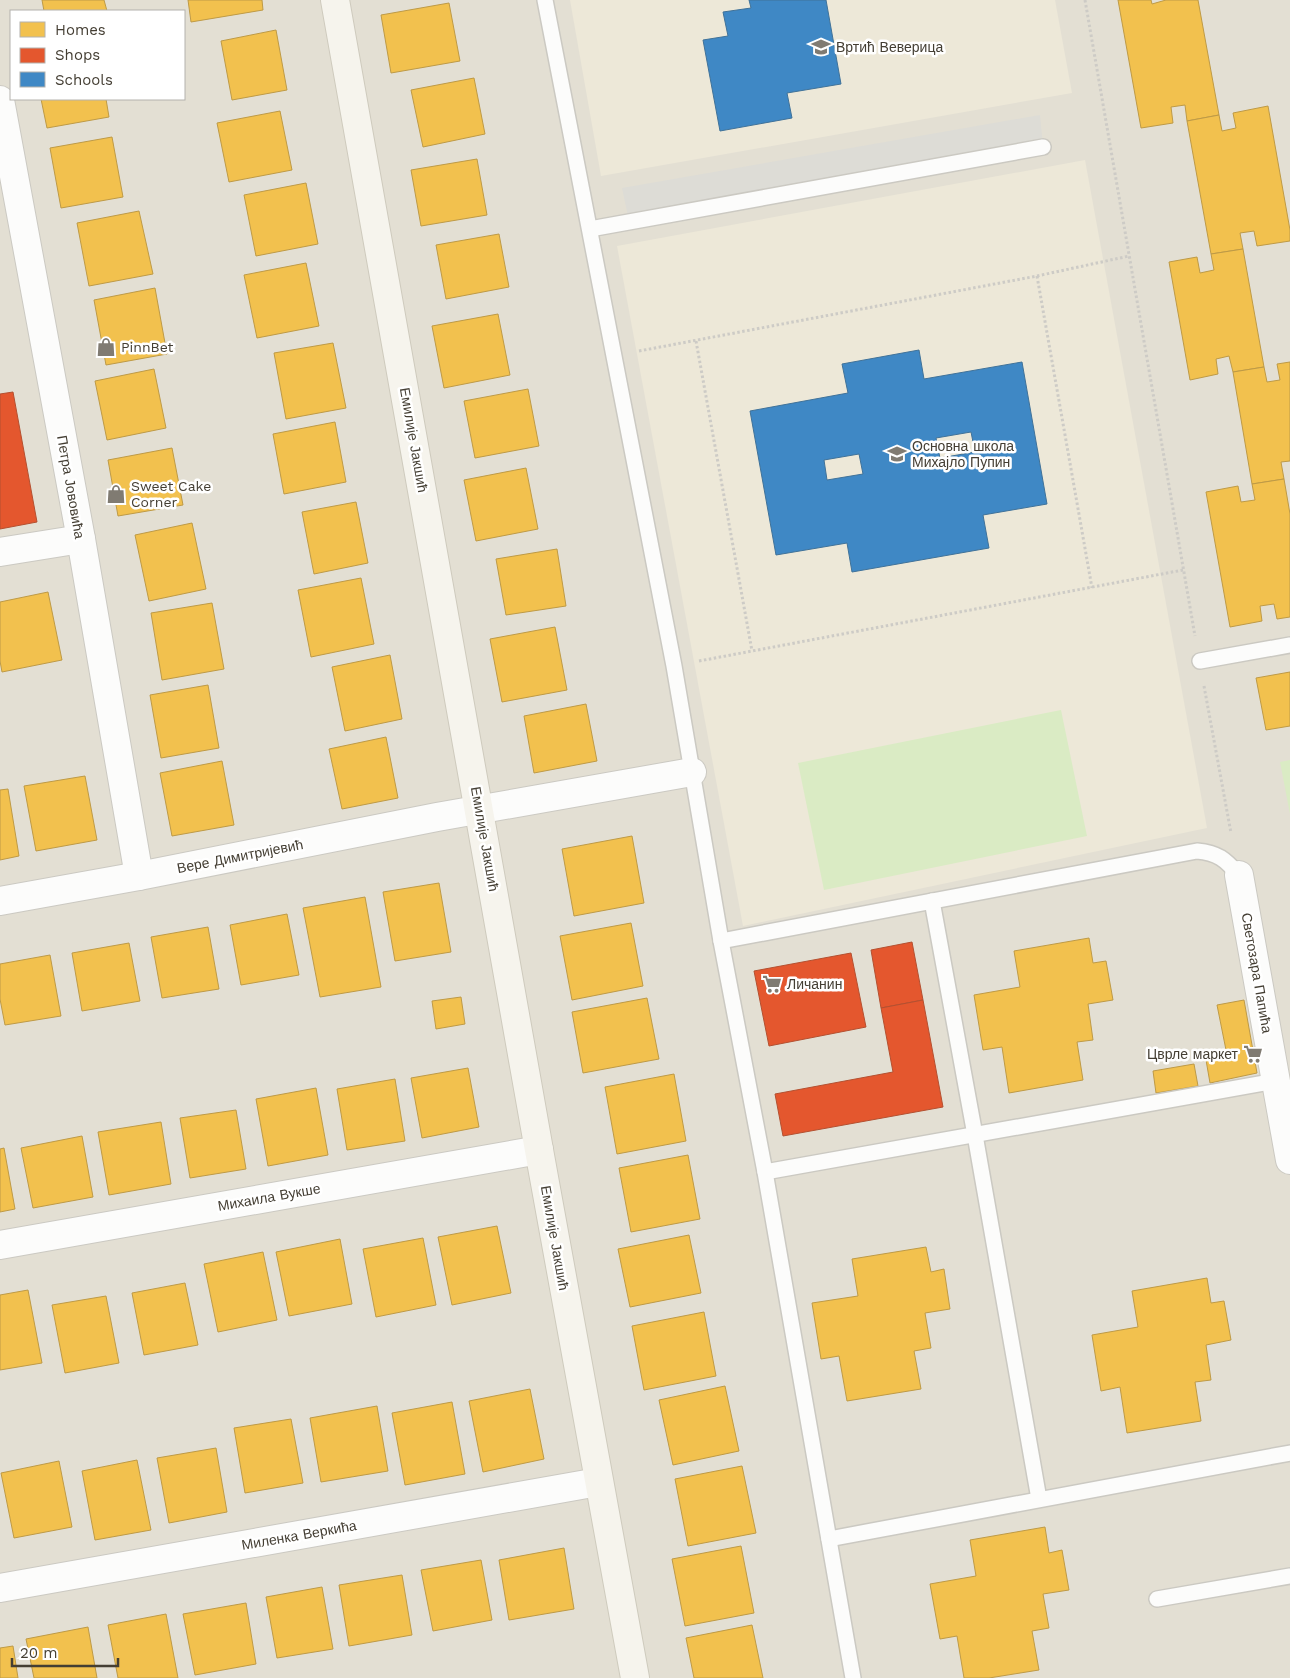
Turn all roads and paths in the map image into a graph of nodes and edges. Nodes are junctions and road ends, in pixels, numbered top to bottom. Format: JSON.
{"nodes":[{"id":1,"x":336,"y":0,"type":"edge"},
{"id":2,"x":545,"y":0,"type":"edge"},
{"id":3,"x":1085,"y":0,"type":"edge"},
{"id":4,"x":0,"y":100,"type":"edge"},
{"id":5,"x":1043,"y":147,"type":"dead end"},
{"id":6,"x":10,"y":211,"type":"edge"},
{"id":7,"x":590,"y":229,"type":"junction"},
{"id":8,"x":1129,"y":256,"type":"junction"},
{"id":9,"x":1036,"y":276,"type":"junction"},
{"id":10,"x":696,"y":341,"type":"junction"},
{"id":11,"x":614,"y":356,"type":"junction"},
{"id":12,"x":81,"y":539,"type":"junction"},
{"id":13,"x":0,"y":552,"type":"edge"},
{"id":14,"x":1183,"y":570,"type":"junction"},
{"id":15,"x":1092,"y":588,"type":"junction"},
{"id":16,"x":1290,"y":645,"type":"edge"},
{"id":17,"x":752,"y":651,"type":"junction"},
{"id":18,"x":1200,"y":661,"type":"junction"},
{"id":19,"x":674,"y":666,"type":"junction"},
{"id":20,"x":692,"y":772,"type":"junction"},
{"id":21,"x":480,"y":809,"type":"junction"},
{"id":22,"x":1239,"y":875,"type":"junction"},
{"id":23,"x":139,"y":876,"type":"junction"},
{"id":24,"x":0,"y":901,"type":"edge"},
{"id":25,"x":932,"y":901,"type":"junction"},
{"id":26,"x":721,"y":941,"type":"junction"},
{"id":27,"x":1276,"y":1081,"type":"junction"},
{"id":28,"x":975,"y":1136,"type":"junction"},
{"id":29,"x":539,"y":1150,"type":"junction"},
{"id":30,"x":1290,"y":1160,"type":"edge"},
{"id":31,"x":765,"y":1172,"type":"junction"},
{"id":32,"x":0,"y":1245,"type":"edge"},
{"id":33,"x":1290,"y":1453,"type":"edge"},
{"id":34,"x":598,"y":1482,"type":"junction"},
{"id":35,"x":1039,"y":1499,"type":"junction"},
{"id":36,"x":828,"y":1539,"type":"junction"},
{"id":37,"x":1290,"y":1576,"type":"edge"},
{"id":38,"x":0,"y":1588,"type":"edge"},
{"id":39,"x":1157,"y":1599,"type":"dead end"},
{"id":40,"x":635,"y":1678,"type":"edge"},
{"id":41,"x":853,"y":1678,"type":"edge"}],
"edges":[{"from":1,"to":21,"type":"street","name":"Емилије Јакшић"},
{"from":2,"to":7,"type":"lane"},
{"from":3,"to":8,"type":"path"},
{"from":4,"to":6,"type":"street","name":"Петра Јововића"},
{"from":5,"to":7,"type":"lane"},
{"from":6,"to":12,"type":"street","name":"Петра Јововића"},
{"from":7,"to":11,"type":"lane"},
{"from":8,"to":9,"type":"path"},
{"from":8,"to":14,"type":"path"},
{"from":9,"to":10,"type":"path"},
{"from":9,"to":15,"type":"path"},
{"from":10,"to":11,"type":"path"},
{"from":10,"to":17,"type":"path"},
{"from":11,"to":19,"type":"lane"},
{"from":12,"to":13,"type":"street"},
{"from":12,"to":23,"type":"street","name":"Петра Јововића"},
{"from":14,"to":15,"type":"path"},
{"from":14,"to":18,"type":"path"},
{"from":15,"to":17,"type":"path"},
{"from":16,"to":18,"type":"lane"},
{"from":17,"to":19,"type":"path"},
{"from":18,"to":22,"type":"path"},
{"from":19,"to":20,"type":"lane"},
{"from":20,"to":21,"type":"street","name":"Вере Димитријевић"},
{"from":20,"to":26,"type":"lane"},
{"from":21,"to":23,"type":"street","name":"Вере Димитријевић"},
{"from":21,"to":29,"type":"street","name":"Емилије Јакшић"},
{"from":22,"to":25,"type":"lane"},
{"from":22,"to":27,"type":"street","name":"Светозара Папића"},
{"from":23,"to":24,"type":"street","name":"Вере Димитријевић"},
{"from":25,"to":26,"type":"lane"},
{"from":25,"to":28,"type":"lane"},
{"from":26,"to":31,"type":"lane"},
{"from":27,"to":28,"type":"lane"},
{"from":27,"to":30,"type":"street","name":"Светозара Папића"},
{"from":28,"to":31,"type":"lane"},
{"from":28,"to":35,"type":"lane"},
{"from":29,"to":32,"type":"street","name":"Михаила Вукше"},
{"from":29,"to":34,"type":"street","name":"Емилије Јакшић"},
{"from":31,"to":36,"type":"lane"},
{"from":33,"to":35,"type":"lane"},
{"from":34,"to":38,"type":"street","name":"Миленка Веркића"},
{"from":34,"to":40,"type":"street","name":"Емилије Јакшић"},
{"from":35,"to":36,"type":"lane"},
{"from":36,"to":41,"type":"lane"},
{"from":37,"to":39,"type":"lane"}]}
